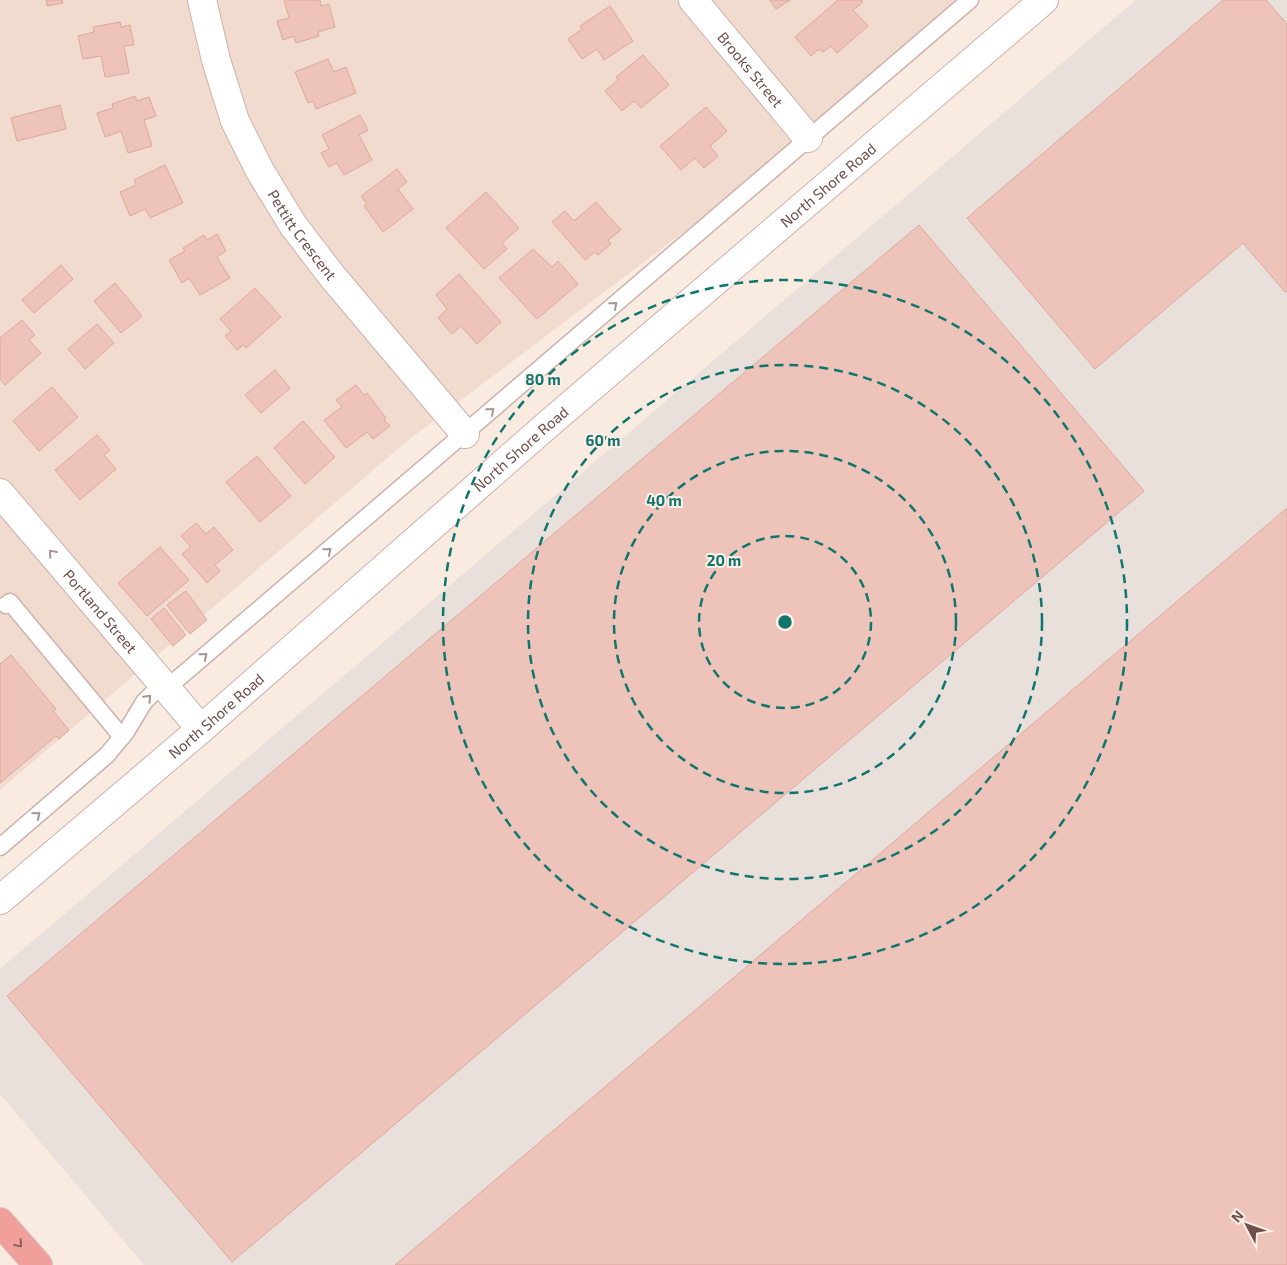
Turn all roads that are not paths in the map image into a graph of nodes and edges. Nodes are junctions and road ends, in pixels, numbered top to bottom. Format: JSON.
{"nodes":[{"id":1,"x":202,"y":0,"type":"edge"},
{"id":2,"x":694,"y":0,"type":"edge"},
{"id":3,"x":970,"y":0,"type":"edge"},
{"id":4,"x":1044,"y":0,"type":"edge"},
{"id":5,"x":808,"y":138,"type":"junction"},
{"id":6,"x":465,"y":434,"type":"junction"},
{"id":7,"x":0,"y":493,"type":"edge"},
{"id":8,"x":6,"y":605,"type":"dead end"},
{"id":9,"x":165,"y":686,"type":"junction"},
{"id":10,"x":201,"y":729,"type":"junction"},
{"id":11,"x":122,"y":737,"type":"junction"},
{"id":12,"x":0,"y":847,"type":"edge"},
{"id":13,"x":0,"y":900,"type":"edge"},
{"id":14,"x":0,"y":1222,"type":"edge"},
{"id":15,"x":38,"y":1265,"type":"edge"}],
"edges":[{"from":1,"to":6,"type":"main road","name":"Pettitt Crescent"},
{"from":2,"to":5,"type":"main road","name":"Brooks Street"},
{"from":3,"to":5,"type":"lane"},
{"from":4,"to":10,"type":"main road","name":"North Shore Road"},
{"from":6,"to":5,"type":"lane","one_way":true},
{"from":9,"to":6,"type":"lane","one_way":true},
{"from":9,"to":7,"type":"main road","name":"Portland Street","one_way":true},
{"from":8,"to":11,"type":"lane"},
{"from":9,"to":10,"type":"main road","name":"Portland Street"},
{"from":11,"to":9,"type":"lane","one_way":true},
{"from":10,"to":13,"type":"main road","name":"North Shore Road"},
{"from":12,"to":11,"type":"lane","one_way":true},
{"from":14,"to":15,"type":"highway","one_way":true}]}
